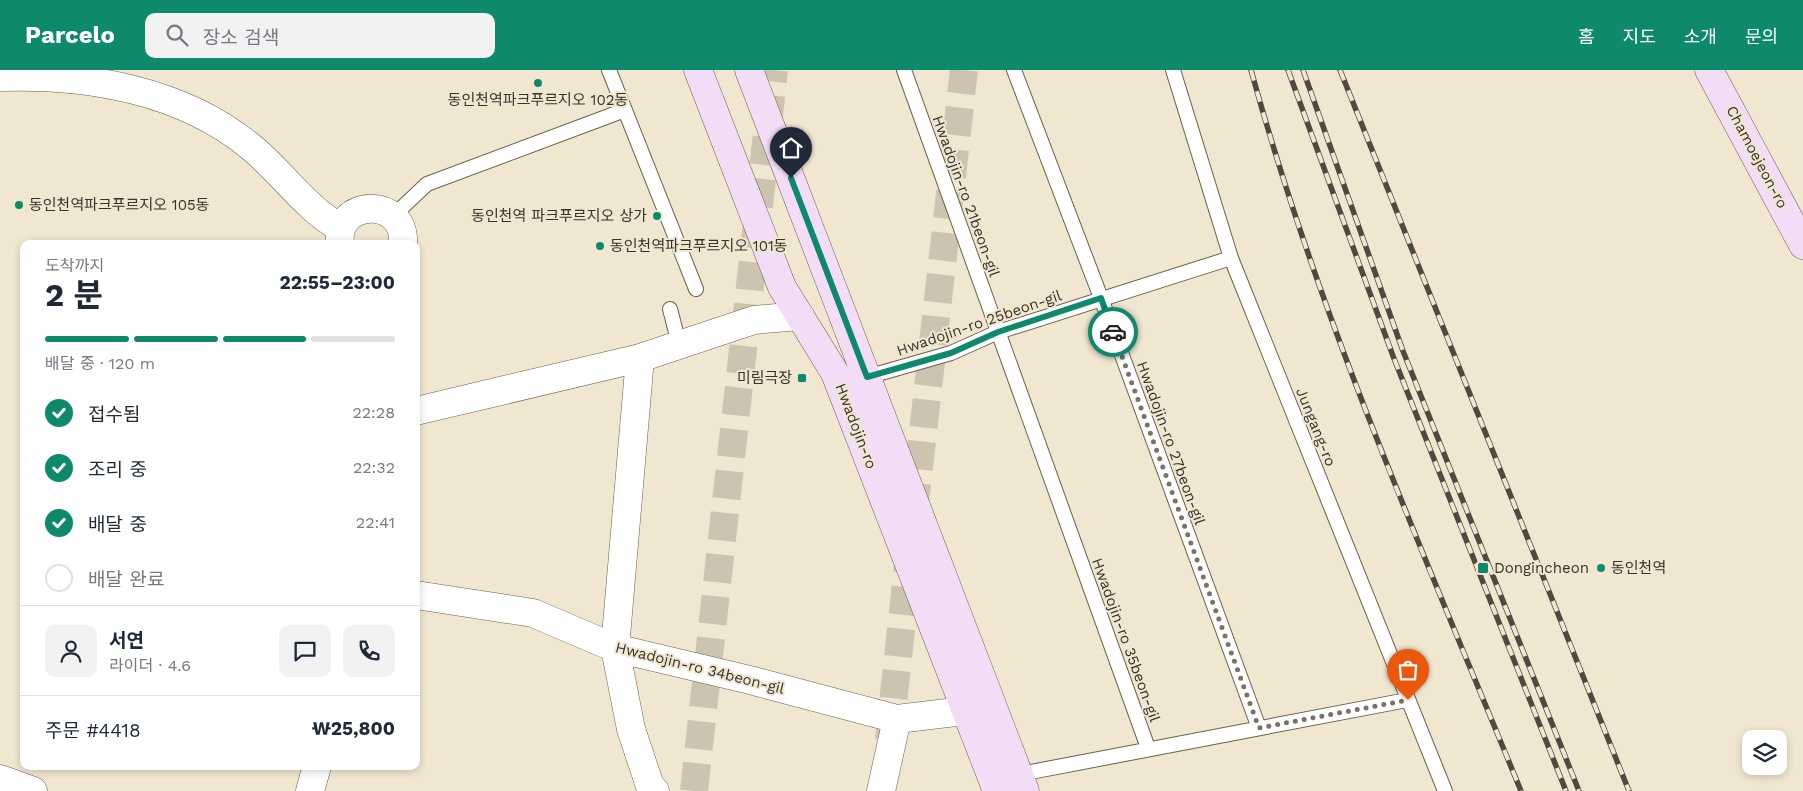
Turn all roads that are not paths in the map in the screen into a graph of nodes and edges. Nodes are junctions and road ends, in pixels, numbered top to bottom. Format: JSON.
{"nodes":[{"id":1,"x":609,"y":70,"type":"edge"},
{"id":2,"x":698,"y":70,"type":"edge"},
{"id":3,"x":749,"y":70,"type":"edge"},
{"id":4,"x":904,"y":70,"type":"edge"},
{"id":5,"x":1014,"y":70,"type":"edge"},
{"id":6,"x":1173,"y":70,"type":"edge"},
{"id":7,"x":1709,"y":70,"type":"edge"},
{"id":8,"x":30,"y":73,"type":"edge"},
{"id":9,"x":0,"y":77,"type":"edge"},
{"id":10,"x":625,"y":110,"type":"junction"},
{"id":11,"x":393,"y":216,"type":"junction"},
{"id":12,"x":341,"y":236,"type":"edge"},
{"id":13,"x":403,"y":240,"type":"edge"},
{"id":14,"x":1803,"y":245,"type":"edge"},
{"id":15,"x":1231,"y":258,"type":"junction"},
{"id":16,"x":696,"y":289,"type":"dead end"},
{"id":17,"x":1101,"y":298,"type":"junction"},
{"id":18,"x":670,"y":310,"type":"dead end"},
{"id":19,"x":800,"y":316,"type":"junction"},
{"id":20,"x":998,"y":332,"type":"junction"},
{"id":21,"x":679,"y":344,"type":"junction"},
{"id":22,"x":640,"y":358,"type":"junction"},
{"id":23,"x":867,"y":377,"type":"junction"},
{"id":24,"x":420,"y":410,"type":"edge"},
{"id":25,"x":1074,"y":543,"type":"joint"},
{"id":26,"x":420,"y":597,"type":"edge"},
{"id":27,"x":615,"y":648,"type":"junction"},
{"id":28,"x":1408,"y":700,"type":"junction"},
{"id":29,"x":993,"y":707,"type":"junction"},
{"id":30,"x":966,"y":711,"type":"junction"},
{"id":31,"x":897,"y":719,"type":"junction"},
{"id":32,"x":1259,"y":728,"type":"junction"},
{"id":33,"x":1148,"y":748,"type":"junction"},
{"id":34,"x":316,"y":770,"type":"edge"},
{"id":35,"x":0,"y":779,"type":"edge"},
{"id":36,"x":1022,"y":783,"type":"edge"},
{"id":37,"x":995,"y":785,"type":"edge"},
{"id":38,"x":32,"y":791,"type":"edge"},
{"id":39,"x":310,"y":791,"type":"edge"},
{"id":40,"x":655,"y":791,"type":"edge"},
{"id":41,"x":882,"y":791,"type":"edge"},
{"id":42,"x":1445,"y":791,"type":"edge"}],
"edges":[{"from":1,"to":10,"type":"lane"},
{"from":2,"to":19,"type":"street","name":"Hwadojin-ro"},
{"from":3,"to":23,"type":"street","name":"Hwadojin-ro"},
{"from":4,"to":20,"type":"lane","name":"Hwadojin-ro 21beon-gil"},
{"from":5,"to":17,"type":"lane"},
{"from":6,"to":15,"type":"lane","name":"Jungang-ro"},
{"from":7,"to":14,"type":"street","name":"Chamoejeon-ro"},
{"from":8,"to":9,"type":"street"},
{"from":8,"to":12,"type":"street"},
{"from":10,"to":11,"type":"lane"},
{"from":10,"to":16,"type":"lane"},
{"from":11,"to":12,"type":"street"},
{"from":11,"to":13,"type":"street"},
{"from":15,"to":17,"type":"lane","name":"Hwadojin-ro 25beon-gil"},
{"from":15,"to":28,"type":"lane","name":"Jungang-ro"},
{"from":17,"to":20,"type":"lane","name":"Hwadojin-ro 25beon-gil"},
{"from":17,"to":32,"type":"lane","name":"Hwadojin-ro 27beon-gil"},
{"from":18,"to":21,"type":"lane"},
{"from":19,"to":21,"type":"street"},
{"from":19,"to":30,"type":"street","name":"Hwadojin-ro"},
{"from":20,"to":23,"type":"lane","name":"Hwadojin-ro 25beon-gil"},
{"from":20,"to":25,"type":"lane","name":"Hwadojin-ro 21beon-gil"},
{"from":21,"to":22,"type":"street"},
{"from":22,"to":24,"type":"street"},
{"from":22,"to":27,"type":"street"},
{"from":23,"to":29,"type":"street","name":"Hwadojin-ro"},
{"from":25,"to":33,"type":"lane","name":"Hwadojin-ro 35beon-gil"},
{"from":26,"to":27,"type":"street","name":"Hwadojin-ro 34beon-gil"},
{"from":27,"to":31,"type":"street","name":"Hwadojin-ro 34beon-gil"},
{"from":27,"to":40,"type":"street"},
{"from":28,"to":32,"type":"lane"},
{"from":28,"to":42,"type":"lane","name":"Jungang-ro"},
{"from":29,"to":30,"type":"street","name":"Hwadojin-ro 34beon-gil"},
{"from":29,"to":36,"type":"street","name":"Hwadojin-ro"},
{"from":30,"to":31,"type":"street","name":"Hwadojin-ro 34beon-gil"},
{"from":30,"to":37,"type":"street","name":"Hwadojin-ro"},
{"from":31,"to":41,"type":"street"},
{"from":32,"to":33,"type":"lane"},
{"from":33,"to":36,"type":"lane"},
{"from":34,"to":39,"type":"street"},
{"from":35,"to":38,"type":"street"},
{"from":36,"to":37,"type":"lane"}]}
